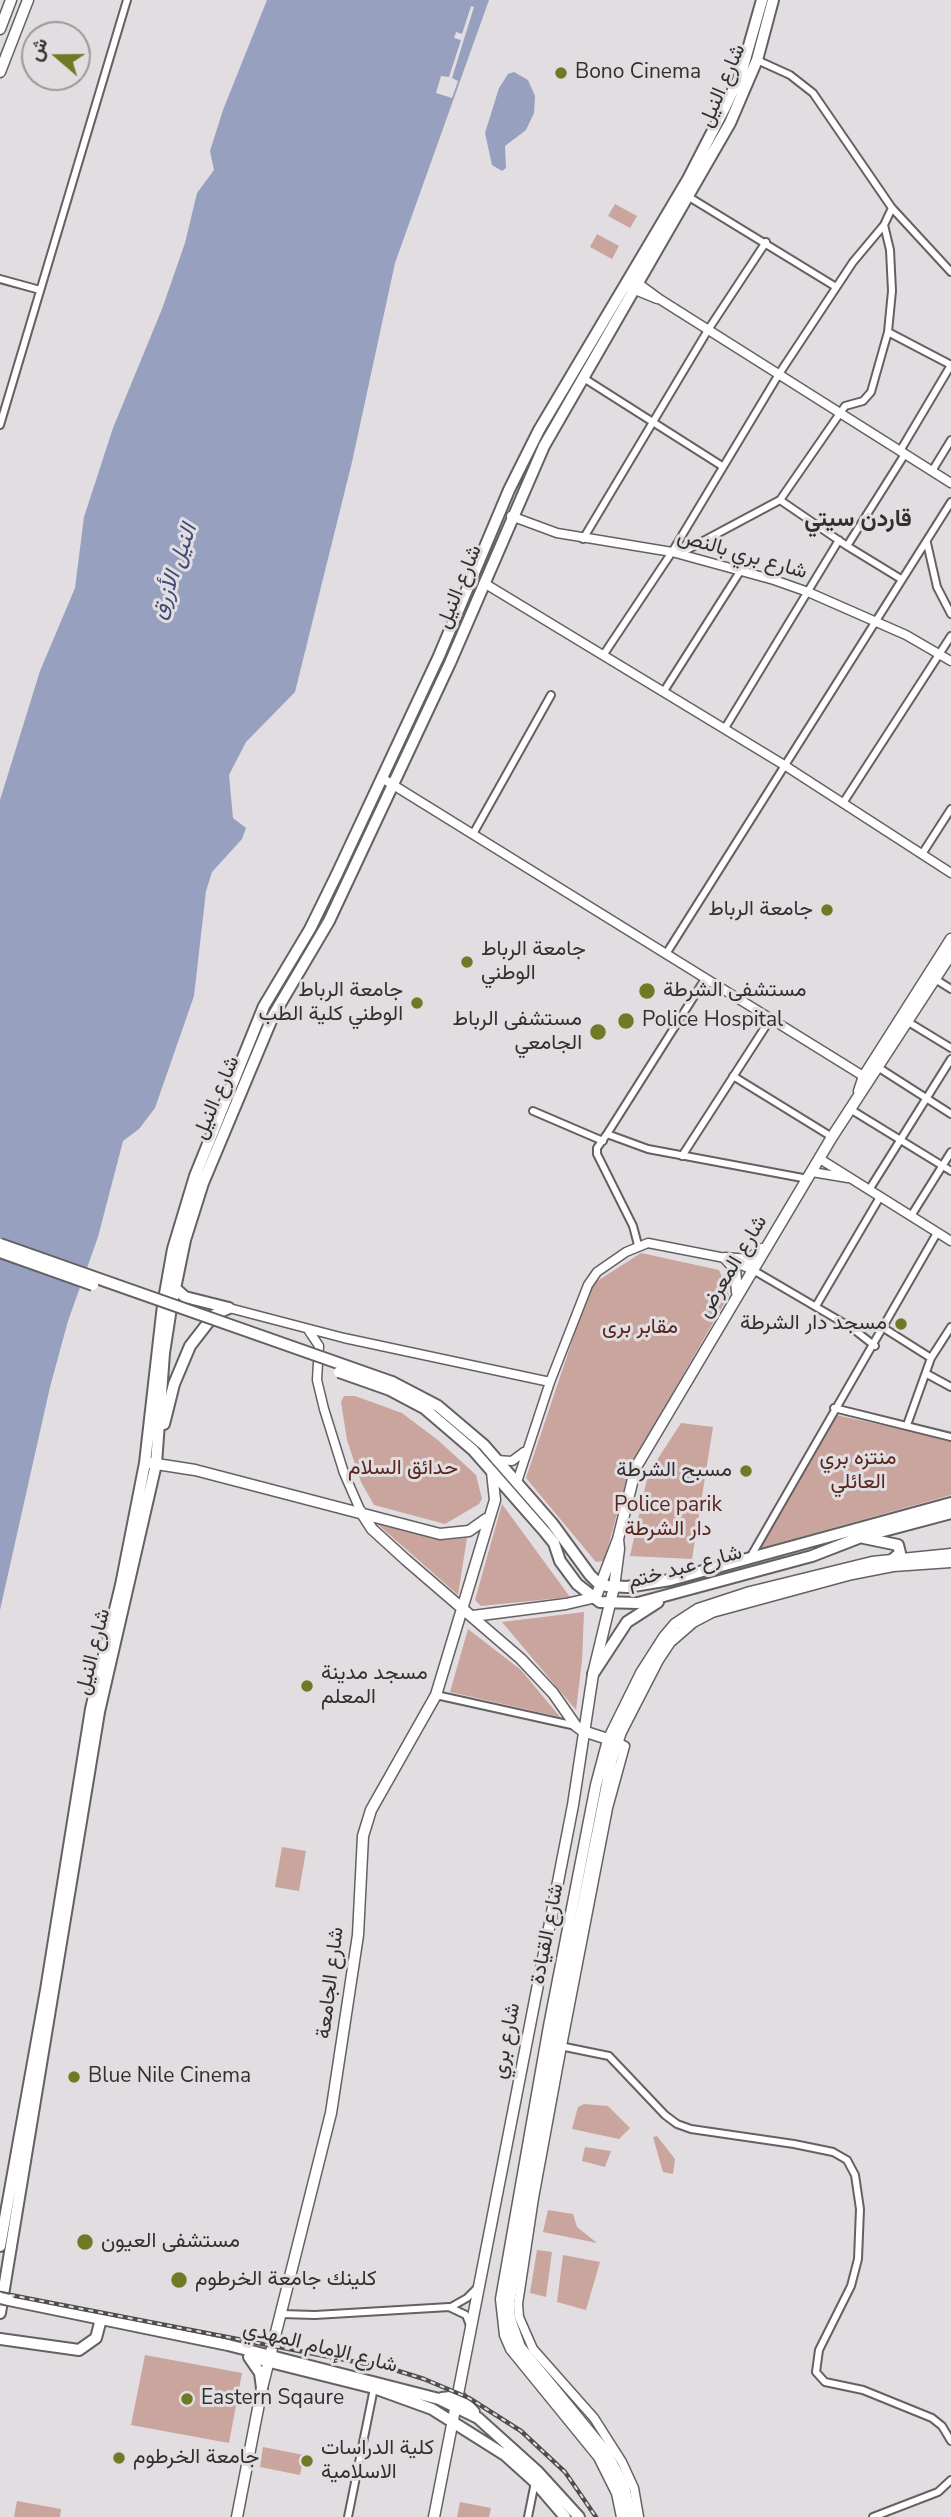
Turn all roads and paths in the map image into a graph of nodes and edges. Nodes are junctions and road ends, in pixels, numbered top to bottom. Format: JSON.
{"nodes":[{"id":1,"x":11,"y":0,"type":"edge"},
{"id":2,"x":28,"y":0,"type":"edge"},
{"id":3,"x":127,"y":0,"type":"edge"},
{"id":4,"x":762,"y":0,"type":"edge"},
{"id":5,"x":773,"y":0,"type":"edge"},
{"id":6,"x":0,"y":29,"type":"edge"},
{"id":7,"x":757,"y":60,"type":"junction"},
{"id":8,"x":0,"y":72,"type":"edge"},
{"id":9,"x":689,"y":197,"type":"junction"},
{"id":10,"x":892,"y":208,"type":"junction"},
{"id":11,"x":884,"y":225,"type":"junction"},
{"id":12,"x":766,"y":242,"type":"junction"},
{"id":13,"x":951,"y":272,"type":"edge"},
{"id":14,"x":0,"y":279,"type":"edge"},
{"id":15,"x":632,"y":284,"type":"junction"},
{"id":16,"x":836,"y":287,"type":"junction"},
{"id":17,"x":40,"y":290,"type":"junction"},
{"id":18,"x":708,"y":330,"type":"junction"},
{"id":19,"x":888,"y":332,"type":"junction"},
{"id":20,"x":951,"y":365,"type":"edge"},
{"id":21,"x":779,"y":374,"type":"junction"},
{"id":22,"x":582,"y":377,"type":"junction"},
{"id":23,"x":840,"y":413,"type":"junction"},
{"id":24,"x":652,"y":422,"type":"junction"},
{"id":25,"x":0,"y":425,"type":"edge"},
{"id":26,"x":951,"y":440,"type":"edge"},
{"id":27,"x":902,"y":452,"type":"junction"},
{"id":28,"x":722,"y":466,"type":"junction"},
{"id":29,"x":932,"y":471,"type":"junction"},
{"id":30,"x":951,"y":483,"type":"edge"},
{"id":31,"x":780,"y":500,"type":"junction"},
{"id":32,"x":951,"y":502,"type":"edge"},
{"id":33,"x":511,"y":516,"type":"junction"},
{"id":34,"x":583,"y":539,"type":"junction"},
{"id":35,"x":839,"y":540,"type":"junction"},
{"id":36,"x":927,"y":543,"type":"junction"},
{"id":37,"x":847,"y":546,"type":"junction"},
{"id":38,"x":675,"y":553,"type":"junction"},
{"id":39,"x":741,"y":570,"type":"junction"},
{"id":40,"x":901,"y":579,"type":"junction"},
{"id":41,"x":484,"y":583,"type":"junction"},
{"id":42,"x":808,"y":592,"type":"junction"},
{"id":43,"x":951,"y":614,"type":"edge"},
{"id":44,"x":876,"y":622,"type":"junction"},
{"id":45,"x":951,"y":636,"type":"edge"},
{"id":46,"x":604,"y":654,"type":"junction"},
{"id":47,"x":939,"y":654,"type":"junction"},
{"id":48,"x":951,"y":661,"type":"edge"},
{"id":49,"x":664,"y":691,"type":"junction"},
{"id":50,"x":551,"y":695,"type":"dead end"},
{"id":51,"x":725,"y":729,"type":"junction"},
{"id":52,"x":784,"y":765,"type":"junction"},
{"id":53,"x":382,"y":778,"type":"junction"},
{"id":54,"x":393,"y":784,"type":"junction"},
{"id":55,"x":843,"y":803,"type":"junction"},
{"id":56,"x":951,"y":809,"type":"edge"},
{"id":57,"x":473,"y":834,"type":"junction"},
{"id":58,"x":922,"y":854,"type":"junction"},
{"id":59,"x":951,"y":873,"type":"edge"},
{"id":60,"x":951,"y":939,"type":"edge"},
{"id":61,"x":666,"y":954,"type":"junction"},
{"id":62,"x":951,"y":954,"type":"edge"},
{"id":63,"x":705,"y":979,"type":"junction"},
{"id":64,"x":935,"y":979,"type":"junction"},
{"id":65,"x":951,"y":989,"type":"edge"},
{"id":66,"x":771,"y":1018,"type":"junction"},
{"id":67,"x":904,"y":1020,"type":"junction"},
{"id":68,"x":951,"y":1048,"type":"edge"},
{"id":69,"x":951,"y":1059,"type":"edge"},
{"id":70,"x":875,"y":1066,"type":"junction"},
{"id":71,"x":733,"y":1076,"type":"junction"},
{"id":72,"x":867,"y":1078,"type":"junction"},
{"id":73,"x":926,"y":1098,"type":"junction"},
{"id":74,"x":850,"y":1109,"type":"junction"},
{"id":75,"x":533,"y":1111,"type":"dead end"},
{"id":76,"x":951,"y":1114,"type":"edge"},
{"id":77,"x":607,"y":1134,"type":"junction"},
{"id":78,"x":832,"y":1138,"type":"junction"},
{"id":79,"x":900,"y":1139,"type":"junction"},
{"id":80,"x":603,"y":1140,"type":"junction"},
{"id":81,"x":951,"y":1152,"type":"edge"},
{"id":82,"x":682,"y":1156,"type":"junction"},
{"id":83,"x":820,"y":1158,"type":"junction"},
{"id":84,"x":943,"y":1166,"type":"junction"},
{"id":85,"x":951,"y":1171,"type":"edge"},
{"id":86,"x":810,"y":1176,"type":"junction"},
{"id":87,"x":850,"y":1178,"type":"junction"},
{"id":88,"x":869,"y":1190,"type":"junction"},
{"id":89,"x":880,"y":1197,"type":"junction"},
{"id":90,"x":911,"y":1216,"type":"junction"},
{"id":91,"x":937,"y":1233,"type":"junction"},
{"id":92,"x":772,"y":1238,"type":"junction"},
{"id":93,"x":951,"y":1241,"type":"edge"},
{"id":94,"x":0,"y":1244,"type":"edge"},
{"id":95,"x":638,"y":1245,"type":"junction"},
{"id":96,"x":0,"y":1252,"type":"edge"},
{"id":97,"x":725,"y":1258,"type":"junction"},
{"id":98,"x":753,"y":1270,"type":"junction"},
{"id":99,"x":176,"y":1289,"type":"junction"},
{"id":100,"x":736,"y":1298,"type":"junction"},
{"id":101,"x":816,"y":1306,"type":"junction"},
{"id":102,"x":229,"y":1308,"type":"junction"},
{"id":103,"x":883,"y":1327,"type":"junction"},
{"id":104,"x":951,"y":1327,"type":"edge"},
{"id":105,"x":304,"y":1328,"type":"junction"},
{"id":106,"x":949,"y":1336,"type":"edge"},
{"id":107,"x":875,"y":1346,"type":"junction"},
{"id":108,"x":931,"y":1358,"type":"junction"},
{"id":109,"x":927,"y":1374,"type":"junction"},
{"id":110,"x":550,"y":1382,"type":"junction"},
{"id":111,"x":391,"y":1386,"type":"junction"},
{"id":112,"x":951,"y":1387,"type":"edge"},
{"id":113,"x":834,"y":1408,"type":"junction"},
{"id":114,"x":907,"y":1425,"type":"junction"},
{"id":115,"x":159,"y":1437,"type":"junction"},
{"id":116,"x":951,"y":1437,"type":"edge"},
{"id":117,"x":526,"y":1450,"type":"junction"},
{"id":118,"x":151,"y":1463,"type":"junction"},
{"id":119,"x":494,"y":1465,"type":"junction"},
{"id":120,"x":517,"y":1482,"type":"junction"},
{"id":121,"x":951,"y":1503,"type":"edge"},
{"id":122,"x":361,"y":1512,"type":"junction"},
{"id":123,"x":491,"y":1513,"type":"junction"},
{"id":124,"x":951,"y":1513,"type":"edge"},
{"id":125,"x":861,"y":1537,"type":"junction"},
{"id":126,"x":951,"y":1553,"type":"edge"},
{"id":127,"x":750,"y":1558,"type":"junction"},
{"id":128,"x":893,"y":1559,"type":"junction"},
{"id":129,"x":951,"y":1562,"type":"edge"},
{"id":130,"x":608,"y":1586,"type":"junction"},
{"id":131,"x":683,"y":1590,"type":"junction"},
{"id":132,"x":592,"y":1598,"type":"junction"},
{"id":133,"x":609,"y":1604,"type":"junction"},
{"id":134,"x":462,"y":1608,"type":"junction"},
{"id":135,"x":473,"y":1616,"type":"junction"},
{"id":136,"x":593,"y":1674,"type":"junction"},
{"id":137,"x":436,"y":1695,"type":"junction"},
{"id":138,"x":580,"y":1728,"type":"junction"},
{"id":139,"x":617,"y":1743,"type":"junction"},
{"id":140,"x":559,"y":2046,"type":"junction"},
{"id":141,"x":530,"y":2171,"type":"junction"},
{"id":142,"x":0,"y":2246,"type":"edge"},
{"id":143,"x":480,"y":2285,"type":"junction"},
{"id":144,"x":3,"y":2304,"type":"edge"},
{"id":145,"x":449,"y":2307,"type":"junction"},
{"id":146,"x":281,"y":2314,"type":"junction"},
{"id":147,"x":101,"y":2321,"type":"junction"},
{"id":148,"x":471,"y":2330,"type":"junction"},
{"id":149,"x":0,"y":2339,"type":"edge"},
{"id":150,"x":249,"y":2357,"type":"junction"},
{"id":151,"x":269,"y":2359,"type":"junction"},
{"id":152,"x":262,"y":2388,"type":"junction"},
{"id":153,"x":374,"y":2388,"type":"junction"},
{"id":154,"x":458,"y":2401,"type":"junction"},
{"id":155,"x":452,"y":2420,"type":"junction"},
{"id":156,"x":951,"y":2441,"type":"edge"},
{"id":157,"x":951,"y":2480,"type":"edge"},
{"id":158,"x":535,"y":2482,"type":"junction"},
{"id":159,"x":237,"y":2517,"type":"edge"},
{"id":160,"x":348,"y":2517,"type":"edge"},
{"id":161,"x":434,"y":2517,"type":"edge"},
{"id":162,"x":528,"y":2517,"type":"edge"},
{"id":163,"x":565,"y":2517,"type":"edge"},
{"id":164,"x":579,"y":2517,"type":"edge"},
{"id":165,"x":622,"y":2517,"type":"edge"},
{"id":166,"x":631,"y":2517,"type":"edge"},
{"id":167,"x":639,"y":2517,"type":"edge"},
{"id":168,"x":873,"y":2517,"type":"edge"}],
"edges":[{"from":1,"to":6,"type":"main road"},
{"from":2,"to":8,"type":"main road"},
{"from":3,"to":17,"type":"street"},
{"from":4,"to":15,"type":"main road","name":"شارع النيل"},
{"from":5,"to":7,"type":"main road","name":"شارع النيل"},
{"from":7,"to":9,"type":"main road","name":"شارع النيل"},
{"from":7,"to":10,"type":"street"},
{"from":9,"to":12,"type":"street"},
{"from":9,"to":15,"type":"main road","name":"شارع النيل"},
{"from":10,"to":11,"type":"street"},
{"from":10,"to":13,"type":"street"},
{"from":11,"to":16,"type":"street"},
{"from":11,"to":19,"type":"street"},
{"from":12,"to":16,"type":"street"},
{"from":12,"to":18,"type":"street"},
{"from":14,"to":17,"type":"street"},
{"from":15,"to":18,"type":"street"},
{"from":15,"to":22,"type":"main road","name":"شارع النيل"},
{"from":15,"to":53,"type":"main road","name":"شارع النيل"},
{"from":16,"to":21,"type":"street"},
{"from":17,"to":25,"type":"street"},
{"from":18,"to":21,"type":"street"},
{"from":18,"to":24,"type":"street"},
{"from":19,"to":20,"type":"street"},
{"from":19,"to":23,"type":"street"},
{"from":20,"to":27,"type":"street"},
{"from":21,"to":23,"type":"street"},
{"from":21,"to":28,"type":"street"},
{"from":22,"to":24,"type":"street"},
{"from":22,"to":33,"type":"main road","name":"شارع النيل"},
{"from":23,"to":27,"type":"street"},
{"from":23,"to":31,"type":"street"},
{"from":24,"to":28,"type":"street"},
{"from":24,"to":34,"type":"street"},
{"from":26,"to":29,"type":"street"},
{"from":27,"to":29,"type":"street"},
{"from":27,"to":37,"type":"street"},
{"from":28,"to":38,"type":"street"},
{"from":29,"to":30,"type":"street"},
{"from":31,"to":35,"type":"street"},
{"from":31,"to":38,"type":"street"},
{"from":32,"to":36,"type":"street"},
{"from":33,"to":34,"type":"street","name":"شارع بري بالنص"},
{"from":33,"to":41,"type":"main road","name":"شارع النيل"},
{"from":34,"to":38,"type":"street","name":"شارع بري بالنص"},
{"from":35,"to":37,"type":"street"},
{"from":35,"to":42,"type":"street"},
{"from":36,"to":40,"type":"street"},
{"from":36,"to":43,"type":"street"},
{"from":37,"to":40,"type":"street"},
{"from":38,"to":39,"type":"street","name":"شارع بري بالنص"},
{"from":38,"to":46,"type":"street"},
{"from":39,"to":42,"type":"street","name":"شارع بري بالنص"},
{"from":39,"to":49,"type":"street"},
{"from":40,"to":44,"type":"street"},
{"from":41,"to":46,"type":"street"},
{"from":41,"to":54,"type":"main road","name":"شارع النيل"},
{"from":42,"to":44,"type":"street","name":"شارع بري بالنص"},
{"from":42,"to":51,"type":"street"},
{"from":44,"to":47,"type":"street","name":"شارع بري بالنص"},
{"from":44,"to":52,"type":"street"},
{"from":45,"to":47,"type":"street"},
{"from":46,"to":49,"type":"street"},
{"from":47,"to":48,"type":"street","name":"شارع بري بالنص"},
{"from":47,"to":55,"type":"street"},
{"from":49,"to":51,"type":"street"},
{"from":50,"to":57,"type":"street"},
{"from":51,"to":52,"type":"street"},
{"from":52,"to":55,"type":"street"},
{"from":52,"to":61,"type":"street"},
{"from":53,"to":54,"type":"street"},
{"from":53,"to":118,"type":"main road","name":"شارع النيل"},
{"from":54,"to":57,"type":"street"},
{"from":54,"to":99,"type":"main road","name":"شارع النيل"},
{"from":55,"to":58,"type":"street"},
{"from":56,"to":58,"type":"street"},
{"from":57,"to":61,"type":"street"},
{"from":58,"to":59,"type":"street"},
{"from":60,"to":67,"type":"main road","name":"شارع المعرض"},
{"from":61,"to":63,"type":"street"},
{"from":62,"to":64,"type":"main road","name":"شارع المعرض"},
{"from":63,"to":66,"type":"street"},
{"from":63,"to":77,"type":"street"},
{"from":64,"to":65,"type":"street"},
{"from":64,"to":67,"type":"main road","name":"شارع المعرض"},
{"from":66,"to":71,"type":"street"},
{"from":66,"to":72,"type":"street"},
{"from":67,"to":68,"type":"street"},
{"from":67,"to":70,"type":"main road","name":"شارع المعرض"},
{"from":69,"to":73,"type":"street"},
{"from":70,"to":72,"type":"main road","name":"شارع المعرض"},
{"from":70,"to":73,"type":"street"},
{"from":71,"to":78,"type":"street"},
{"from":71,"to":82,"type":"street"},
{"from":72,"to":74,"type":"main road","name":"شارع المعرض"},
{"from":73,"to":76,"type":"street"},
{"from":73,"to":79,"type":"street"},
{"from":74,"to":78,"type":"main road","name":"شارع المعرض"},
{"from":74,"to":79,"type":"street"},
{"from":75,"to":80,"type":"street"},
{"from":77,"to":80,"type":"street"},
{"from":77,"to":82,"type":"street"},
{"from":78,"to":83,"type":"main road","name":"شارع المعرض"},
{"from":79,"to":84,"type":"street"},
{"from":79,"to":88,"type":"street"},
{"from":80,"to":95,"type":"street"},
{"from":81,"to":84,"type":"street"},
{"from":82,"to":86,"type":"street"},
{"from":83,"to":86,"type":"main road","name":"شارع المعرض"},
{"from":83,"to":87,"type":"street"},
{"from":84,"to":85,"type":"street"},
{"from":84,"to":90,"type":"street"},
{"from":86,"to":87,"type":"street"},
{"from":86,"to":92,"type":"main road","name":"شارع المعرض"},
{"from":87,"to":88,"type":"street"},
{"from":88,"to":89,"type":"street"},
{"from":89,"to":90,"type":"street"},
{"from":89,"to":101,"type":"street"},
{"from":90,"to":91,"type":"street"},
{"from":91,"to":93,"type":"street"},
{"from":91,"to":103,"type":"street"},
{"from":92,"to":97,"type":"main road"},
{"from":92,"to":98,"type":"main road","name":"شارع المعرض"},
{"from":94,"to":111,"type":"main road","bridge":true},
{"from":95,"to":97,"type":"street"},
{"from":95,"to":110,"type":"street"},
{"from":96,"to":111,"type":"main road","bridge":true},
{"from":97,"to":98,"type":"street"},
{"from":97,"to":100,"type":"main road"},
{"from":98,"to":100,"type":"main road","name":"شارع المعرض"},
{"from":98,"to":101,"type":"street"},
{"from":99,"to":102,"type":"main road"},
{"from":99,"to":115,"type":"main road","name":"شارع النيل"},
{"from":100,"to":130,"type":"main road","name":"شارع المعرض"},
{"from":101,"to":107,"type":"street"},
{"from":102,"to":105,"type":"street"},
{"from":102,"to":115,"type":"main road"},
{"from":103,"to":107,"type":"street"},
{"from":103,"to":108,"type":"street"},
{"from":104,"to":106,"type":"street"},
{"from":105,"to":110,"type":"street"},
{"from":105,"to":122,"type":"street"},
{"from":106,"to":108,"type":"street"},
{"from":107,"to":113,"type":"street"},
{"from":108,"to":109,"type":"street"},
{"from":109,"to":112,"type":"street"},
{"from":109,"to":114,"type":"street"},
{"from":110,"to":117,"type":"street"},
{"from":111,"to":119,"type":"main road","name":"شارع عبد ختم"},
{"from":113,"to":114,"type":"street"},
{"from":113,"to":127,"type":"street"},
{"from":114,"to":116,"type":"street"},
{"from":115,"to":118,"type":"main road","name":"شارع النيل"},
{"from":117,"to":119,"type":"street"},
{"from":117,"to":120,"type":"street"},
{"from":118,"to":122,"type":"main road"},
{"from":118,"to":142,"type":"main road","name":"شارع النيل"},
{"from":118,"to":144,"type":"main road","name":"شارع النيل"},
{"from":119,"to":120,"type":"main road","name":"شارع عبد ختم"},
{"from":119,"to":123,"type":"main road","name":"شارع الجامعة"},
{"from":119,"to":132,"type":"main road","name":"شارع عبد ختم"},
{"from":120,"to":130,"type":"main road","name":"شارع عبد ختم"},
{"from":121,"to":127,"type":"main road","name":"شارع عبد ختم"},
{"from":122,"to":123,"type":"main road"},
{"from":122,"to":134,"type":"main road"},
{"from":123,"to":134,"type":"main road","name":"شارع الجامعة"},
{"from":124,"to":125,"type":"main road","name":"شارع عبد ختم"},
{"from":125,"to":128,"type":"main road"},
{"from":125,"to":131,"type":"main road","name":"شارع عبد ختم"},
{"from":126,"to":128,"type":"main road","name":"شارع القيادة"},
{"from":127,"to":130,"type":"main road","name":"شارع عبد ختم"},
{"from":128,"to":139,"type":"main road","name":"شارع القيادة"},
{"from":129,"to":139,"type":"main road","name":"شارع القيادة"},
{"from":130,"to":132,"type":"main road","name":"شارع المعرض"},
{"from":130,"to":133,"type":"main road","name":"شارع بري"},
{"from":131,"to":133,"type":"main road","name":"شارع عبد ختم"},
{"from":131,"to":136,"type":"main road"},
{"from":132,"to":133,"type":"main road","name":"شارع عبد ختم"},
{"from":132,"to":135,"type":"main road"},
{"from":133,"to":136,"type":"main road","name":"شارع بري"},
{"from":134,"to":135,"type":"main road"},
{"from":134,"to":137,"type":"main road","name":"شارع الجامعة"},
{"from":135,"to":138,"type":"main road"},
{"from":136,"to":138,"type":"main road","name":"شارع بري"},
{"from":137,"to":138,"type":"street"},
{"from":137,"to":146,"type":"main road","name":"شارع الجامعة"},
{"from":138,"to":139,"type":"main road"},
{"from":138,"to":143,"type":"main road","name":"شارع بري"},
{"from":139,"to":140,"type":"main road","name":"شارع القيادة"},
{"from":139,"to":141,"type":"main road","name":"شارع القيادة"},
{"from":140,"to":141,"type":"main road","name":"شارع القيادة"},
{"from":140,"to":156,"type":"street"},
{"from":141,"to":165,"type":"main road","name":"شارع القيادة"},
{"from":141,"to":166,"type":"main road","name":"شارع القيادة"},
{"from":141,"to":167,"type":"street","name":"شارع القيادة"},
{"from":143,"to":145,"type":"street"},
{"from":143,"to":148,"type":"main road","name":"شارع بري"},
{"from":144,"to":147,"type":"main road","name":"شارع الإمام المهدي"},
{"from":145,"to":146,"type":"street"},
{"from":145,"to":148,"type":"street"},
{"from":146,"to":151,"type":"main road","name":"شارع الجامعة"},
{"from":147,"to":149,"type":"main road"},
{"from":147,"to":150,"type":"main road","name":"شارع الإمام المهدي"},
{"from":147,"to":151,"type":"main road","name":"شارع الإمام المهدي"},
{"from":148,"to":154,"type":"main road","name":"شارع بري"},
{"from":150,"to":151,"type":"main road","name":"شارع الإمام المهدي"},
{"from":150,"to":152,"type":"main road"},
{"from":151,"to":152,"type":"main road","name":"شارع الجامعة"},
{"from":151,"to":153,"type":"main road","name":"شارع الإمام المهدي"},
{"from":151,"to":154,"type":"main road","name":"شارع الإمام المهدي"},
{"from":152,"to":159,"type":"main road","name":"شارع الجامعة"},
{"from":153,"to":155,"type":"main road","name":"شارع الإمام المهدي"},
{"from":153,"to":160,"type":"street"},
{"from":154,"to":155,"type":"main road","name":"شارع بري"},
{"from":154,"to":164,"type":"main road","name":"شارع الإمام المهدي"},
{"from":155,"to":158,"type":"main road","name":"شارع الإمام المهدي"},
{"from":155,"to":161,"type":"main road","name":"شارع بري"},
{"from":157,"to":168,"type":"street"},
{"from":158,"to":162,"type":"street"},
{"from":158,"to":163,"type":"main road","name":"شارع الإمام المهدي"}]}
